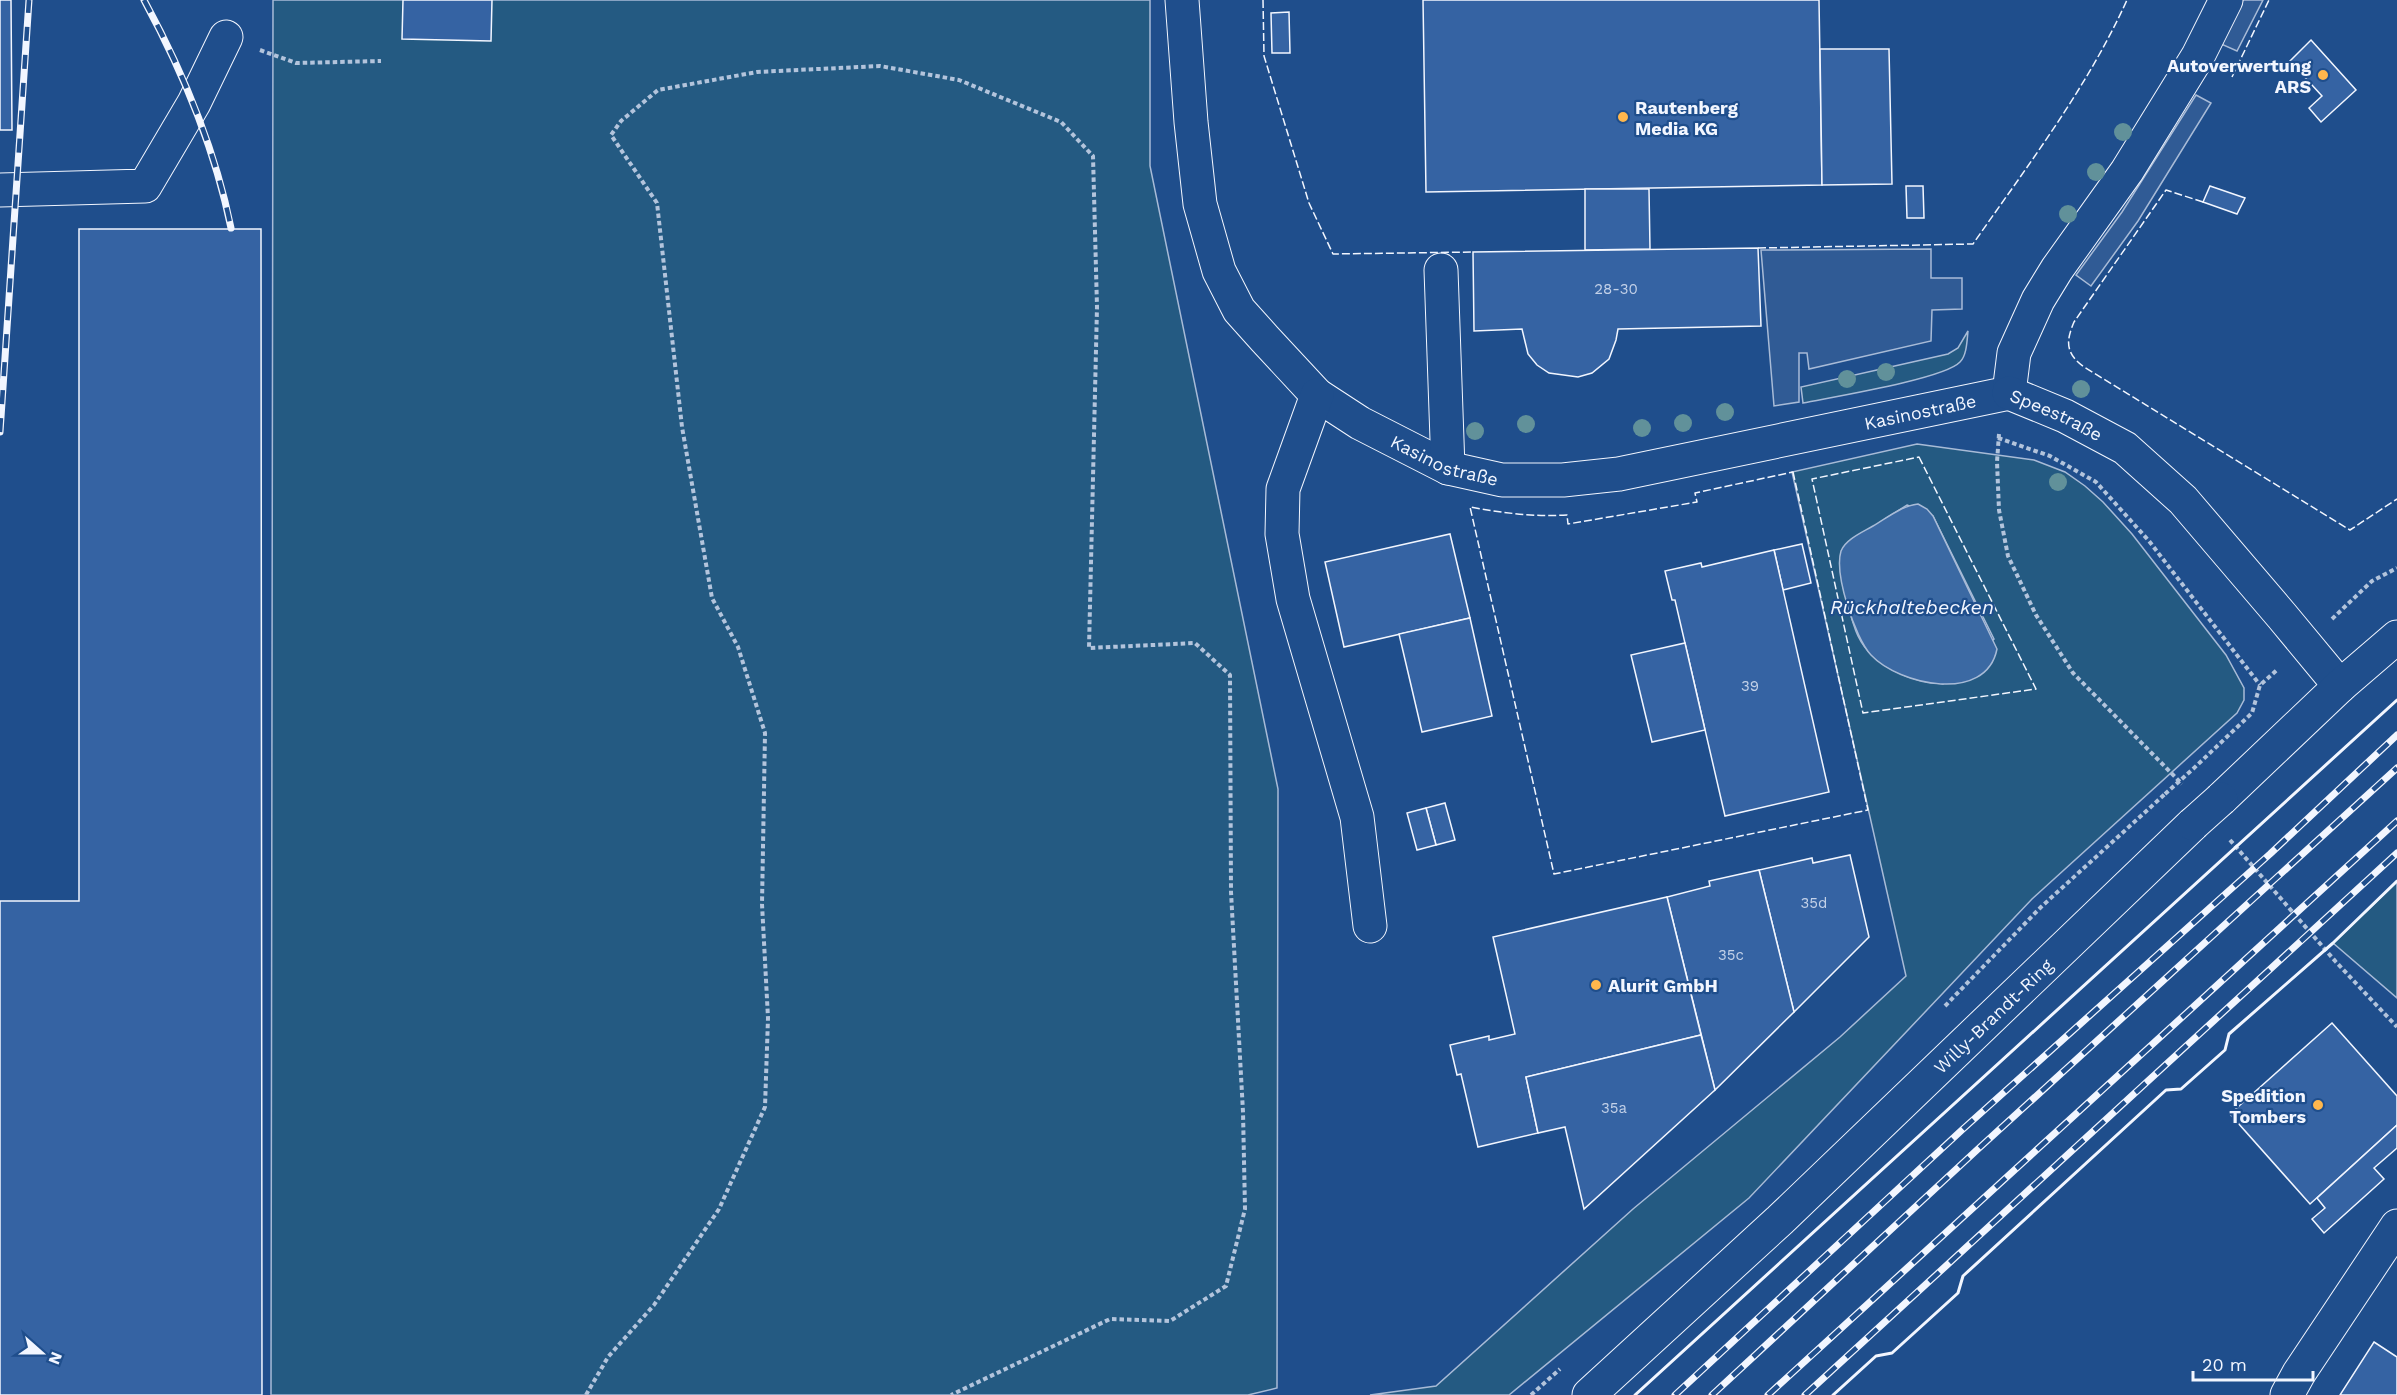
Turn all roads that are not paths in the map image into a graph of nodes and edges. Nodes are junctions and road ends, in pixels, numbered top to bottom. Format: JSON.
{"nodes":[{"id":1,"x":1182,"y":0,"type":"edge"},
{"id":2,"x":2226,"y":0,"type":"edge"},
{"id":3,"x":226,"y":37,"type":"road end"},
{"id":4,"x":0,"y":190,"type":"edge"},
{"id":5,"x":1441,"y":270,"type":"dead end"},
{"id":6,"x":2009,"y":393,"type":"junction"},
{"id":7,"x":1317,"y":395,"type":"junction"},
{"id":8,"x":1448,"y":468,"type":"junction"},
{"id":9,"x":2397,"y":637,"type":"edge"},
{"id":10,"x":2340,"y":686,"type":"junction"},
{"id":11,"x":1370,"y":926,"type":"dead end"},
{"id":12,"x":2397,"y":1226,"type":"edge"},
{"id":13,"x":1589,"y":1395,"type":"edge"},
{"id":14,"x":2287,"y":1395,"type":"edge"}],
"edges":[{"from":1,"to":7,"type":"street","name":"Kasinostraße"},
{"from":2,"to":6,"type":"street","name":"Speestraße"},
{"from":3,"to":4,"type":"street"},
{"from":5,"to":8,"type":"street"},
{"from":6,"to":8,"type":"street","name":"Kasinostraße"},
{"from":6,"to":10,"type":"street","name":"Speestraße"},
{"from":7,"to":8,"type":"street","name":"Kasinostraße"},
{"from":7,"to":11,"type":"street"},
{"from":9,"to":10,"type":"street","name":"Willy-Brandt-Ring"},
{"from":10,"to":13,"type":"street","name":"Willy-Brandt-Ring","bridge":true},
{"from":12,"to":14,"type":"street"}]}
